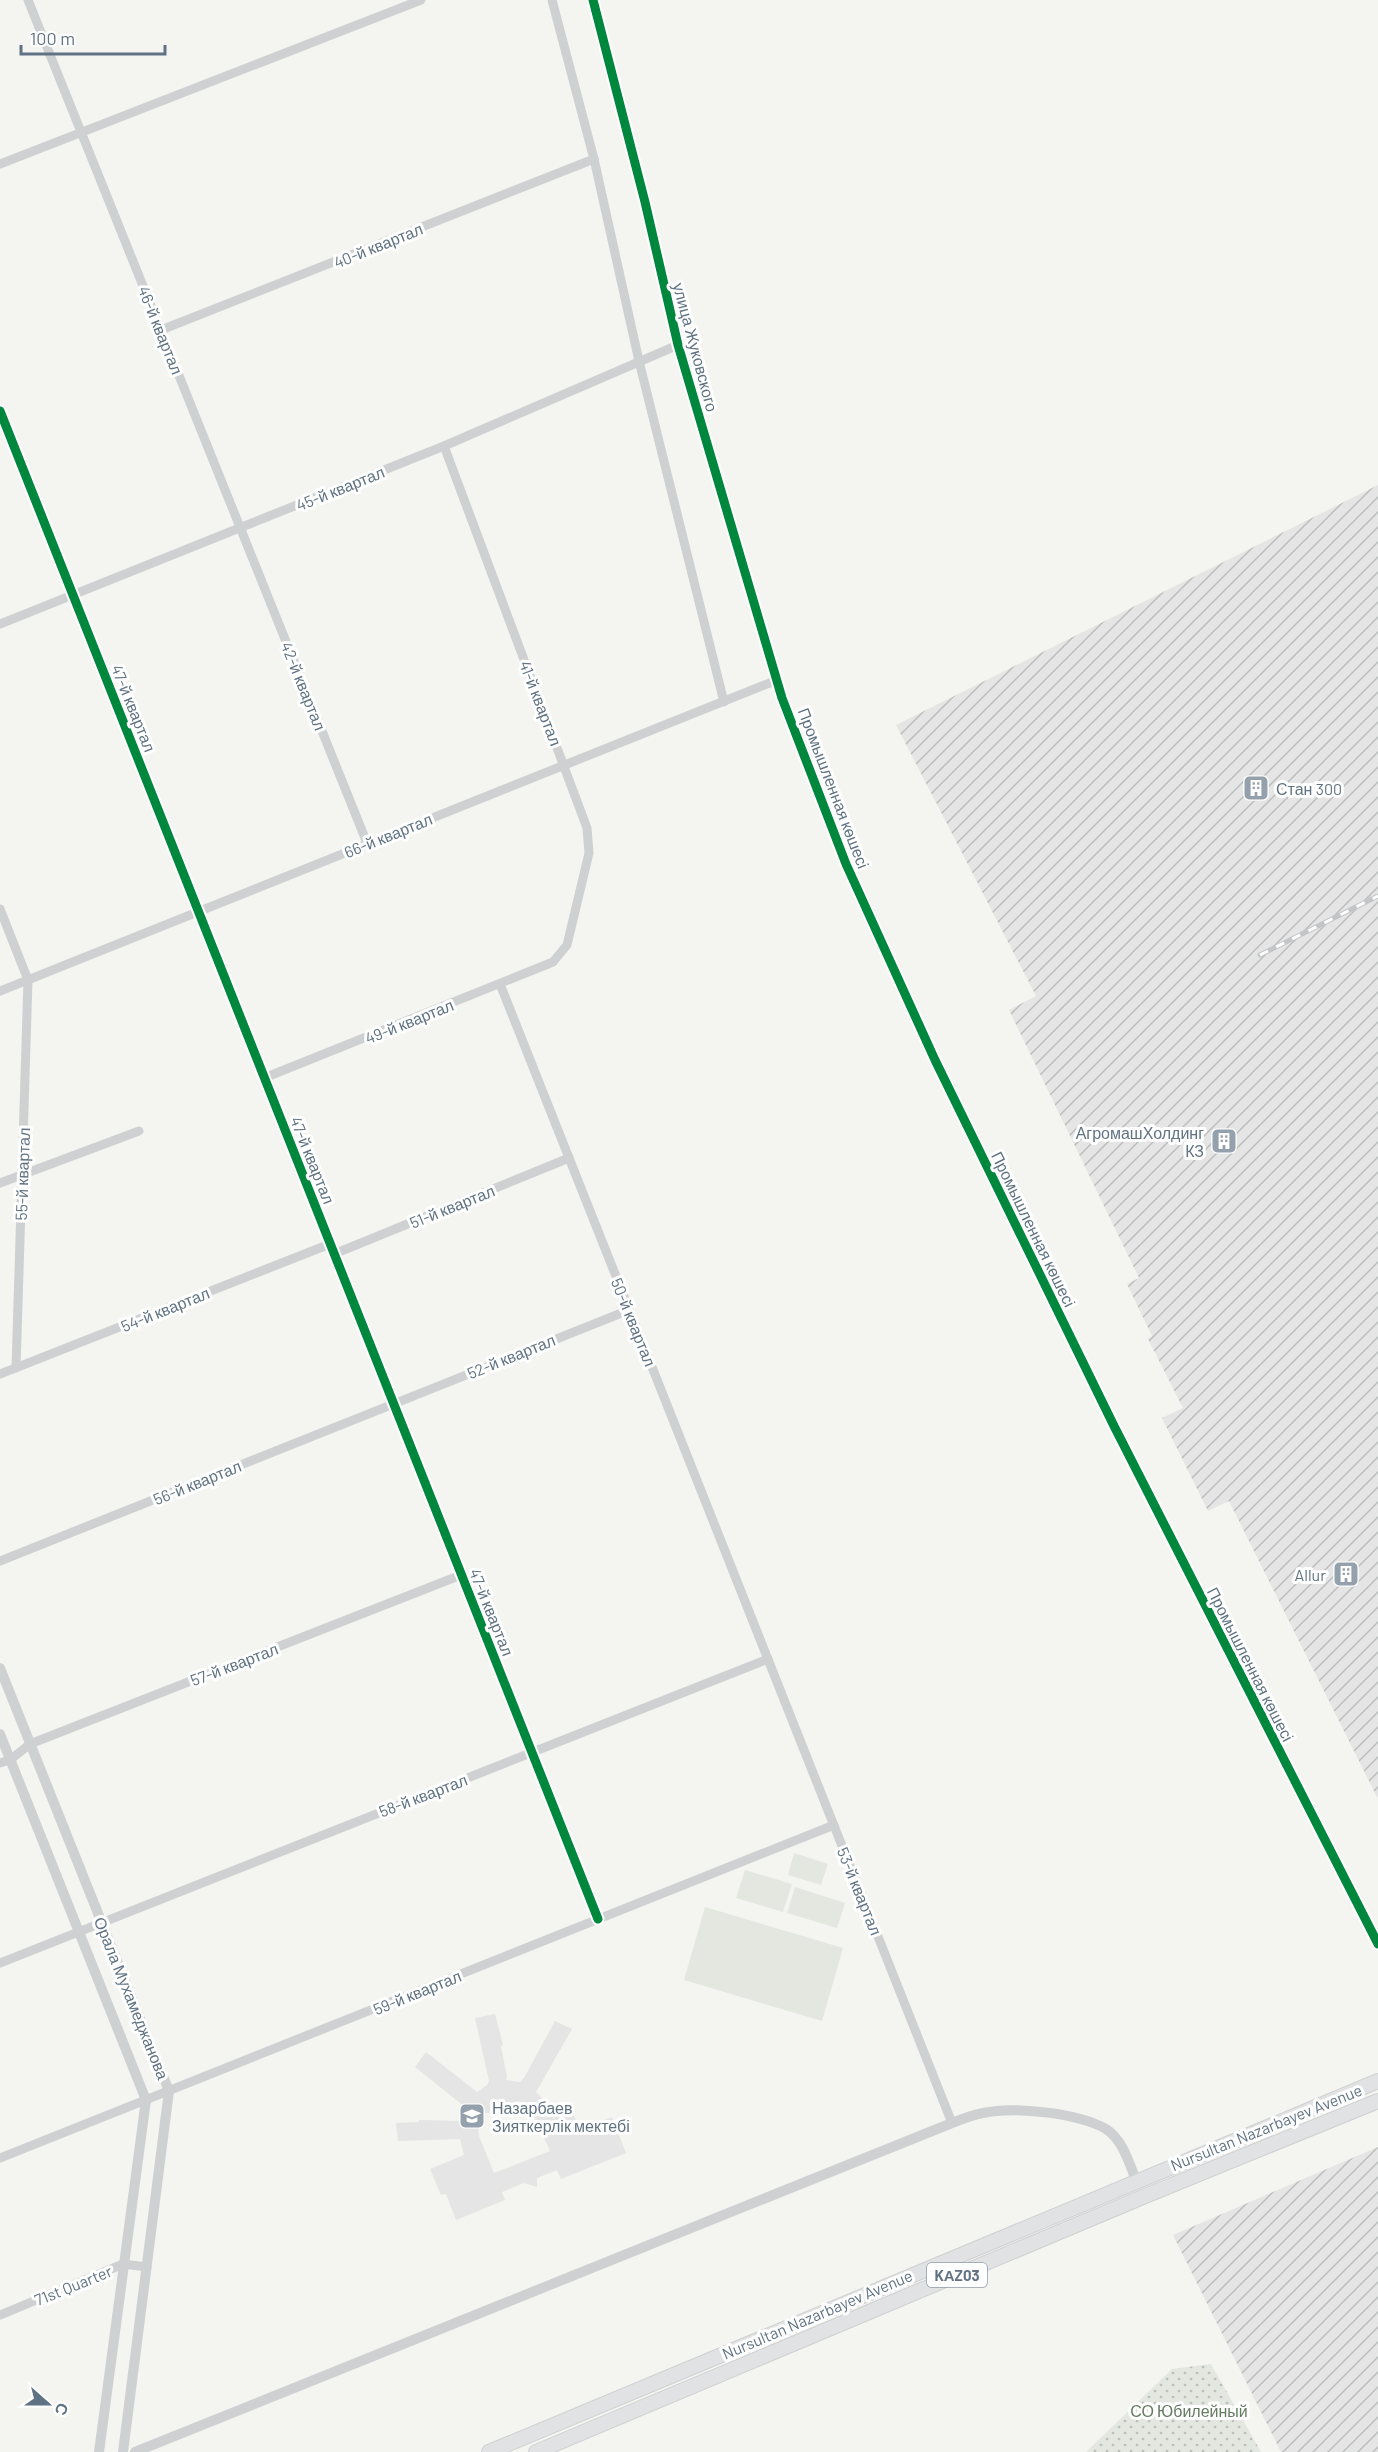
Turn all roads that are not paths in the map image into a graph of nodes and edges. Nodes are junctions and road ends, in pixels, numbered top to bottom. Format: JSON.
{"nodes":[{"id":1,"x":28,"y":0,"type":"edge"},
{"id":2,"x":420,"y":0,"type":"edge"},
{"id":3,"x":552,"y":0,"type":"edge"},
{"id":4,"x":593,"y":0,"type":"edge"},
{"id":5,"x":81,"y":131,"type":"junction"},
{"id":6,"x":594,"y":159,"type":"junction"},
{"id":7,"x":0,"y":164,"type":"edge"},
{"id":8,"x":161,"y":330,"type":"junction"},
{"id":9,"x":678,"y":345,"type":"junction"},
{"id":10,"x":639,"y":361,"type":"junction"},
{"id":11,"x":0,"y":411,"type":"edge"},
{"id":12,"x":444,"y":446,"type":"junction"},
{"id":13,"x":241,"y":528,"type":"junction"},
{"id":14,"x":73,"y":595,"type":"junction"},
{"id":15,"x":0,"y":624,"type":"edge"},
{"id":16,"x":777,"y":680,"type":"junction"},
{"id":17,"x":782,"y":698,"type":"joint"},
{"id":18,"x":724,"y":702,"type":"junction"},
{"id":19,"x":563,"y":764,"type":"junction"},
{"id":20,"x":368,"y":843,"type":"junction"},
{"id":21,"x":0,"y":909,"type":"edge"},
{"id":22,"x":198,"y":912,"type":"junction"},
{"id":23,"x":553,"y":962,"type":"joint"},
{"id":24,"x":28,"y":980,"type":"junction"},
{"id":25,"x":500,"y":984,"type":"junction"},
{"id":26,"x":0,"y":991,"type":"edge"},
{"id":27,"x":264,"y":1078,"type":"junction"},
{"id":28,"x":139,"y":1131,"type":"dead end"},
{"id":29,"x":569,"y":1158,"type":"junction"},
{"id":30,"x":22,"y":1176,"type":"junction"},
{"id":31,"x":0,"y":1183,"type":"edge"},
{"id":32,"x":330,"y":1244,"type":"junction"},
{"id":33,"x":334,"y":1254,"type":"junction"},
{"id":34,"x":629,"y":1310,"type":"junction"},
{"id":35,"x":16,"y":1368,"type":"junction"},
{"id":36,"x":0,"y":1374,"type":"edge"},
{"id":37,"x":393,"y":1403,"type":"junction"},
{"id":38,"x":0,"y":1561,"type":"edge"},
{"id":39,"x":461,"y":1575,"type":"junction"},
{"id":40,"x":768,"y":1659,"type":"junction"},
{"id":41,"x":0,"y":1668,"type":"edge"},
{"id":42,"x":0,"y":1734,"type":"edge"},
{"id":43,"x":30,"y":1744,"type":"junction"},
{"id":44,"x":532,"y":1753,"type":"junction"},
{"id":45,"x":5,"y":1761,"type":"edge"},
{"id":46,"x":834,"y":1825,"type":"junction"},
{"id":47,"x":598,"y":1920,"type":"junction"},
{"id":48,"x":101,"y":1922,"type":"junction"},
{"id":49,"x":79,"y":1932,"type":"junction"},
{"id":50,"x":1378,"y":1944,"type":"edge"},
{"id":51,"x":0,"y":1963,"type":"edge"},
{"id":52,"x":1378,"y":2080,"type":"edge"},
{"id":53,"x":169,"y":2091,"type":"junction"},
{"id":54,"x":146,"y":2100,"type":"junction"},
{"id":55,"x":1378,"y":2101,"type":"edge"},
{"id":56,"x":952,"y":2123,"type":"junction"},
{"id":57,"x":0,"y":2158,"type":"edge"},
{"id":58,"x":1136,"y":2180,"type":"junction"},
{"id":59,"x":1145,"y":2196,"type":"junction"},
{"id":60,"x":123,"y":2264,"type":"junction"},
{"id":61,"x":147,"y":2267,"type":"junction"},
{"id":62,"x":0,"y":2315,"type":"edge"},
{"id":63,"x":99,"y":2452,"type":"edge"},
{"id":64,"x":123,"y":2452,"type":"edge"},
{"id":65,"x":135,"y":2452,"type":"edge"},
{"id":66,"x":489,"y":2452,"type":"edge"},
{"id":67,"x":536,"y":2452,"type":"edge"}],
"edges":[{"from":1,"to":5,"type":"street","name":"46-й квартал"},
{"from":2,"to":5,"type":"street"},
{"from":3,"to":6,"type":"street"},
{"from":4,"to":9,"type":"street","name":"улица Жуковского"},
{"from":5,"to":7,"type":"street"},
{"from":5,"to":8,"type":"street","name":"46-й квартал"},
{"from":6,"to":8,"type":"street","name":"40-й квартал"},
{"from":6,"to":10,"type":"street"},
{"from":8,"to":13,"type":"street","name":"46-й квартал"},
{"from":9,"to":10,"type":"street","name":"45-й квартал"},
{"from":9,"to":16,"type":"street","name":"улица Жуковского"},
{"from":10,"to":12,"type":"street","name":"45-й квартал"},
{"from":10,"to":18,"type":"street"},
{"from":11,"to":14,"type":"street","name":"47-й квартал"},
{"from":12,"to":13,"type":"street","name":"45-й квартал"},
{"from":12,"to":19,"type":"street","name":"41-й квартал"},
{"from":13,"to":14,"type":"street","name":"45-й квартал"},
{"from":13,"to":20,"type":"street","name":"42-й квартал"},
{"from":14,"to":15,"type":"street","name":"45-й квартал"},
{"from":14,"to":22,"type":"street","name":"47-й квартал"},
{"from":16,"to":17,"type":"street","name":"улица Жуковского"},
{"from":16,"to":18,"type":"street","name":"66-й квартал"},
{"from":17,"to":50,"type":"street","name":"Промышленная көшесі"},
{"from":18,"to":19,"type":"street","name":"66-й квартал"},
{"from":19,"to":20,"type":"street","name":"66-й квартал"},
{"from":19,"to":23,"type":"street","name":"41-й квартал"},
{"from":20,"to":22,"type":"street","name":"66-й квартал"},
{"from":21,"to":24,"type":"street"},
{"from":22,"to":24,"type":"street","name":"66-й квартал"},
{"from":22,"to":27,"type":"street","name":"47-й квартал"},
{"from":23,"to":25,"type":"street","name":"49-й квартал"},
{"from":24,"to":26,"type":"street","name":"66-й квартал"},
{"from":24,"to":30,"type":"street","name":"55-й квартал"},
{"from":25,"to":27,"type":"street","name":"49-й квартал"},
{"from":25,"to":29,"type":"street","name":"50-й квартал"},
{"from":27,"to":32,"type":"street","name":"47-й квартал"},
{"from":28,"to":30,"type":"street"},
{"from":29,"to":33,"type":"street","name":"51-й квартал"},
{"from":29,"to":34,"type":"street","name":"50-й квартал"},
{"from":30,"to":31,"type":"street"},
{"from":30,"to":35,"type":"street","name":"55-й квартал"},
{"from":32,"to":33,"type":"street","name":"47-й квартал"},
{"from":32,"to":35,"type":"street","name":"54-й квартал"},
{"from":33,"to":37,"type":"street","name":"47-й квартал"},
{"from":34,"to":37,"type":"street","name":"52-й квартал"},
{"from":34,"to":40,"type":"street","name":"50-й квартал"},
{"from":35,"to":36,"type":"street","name":"54-й квартал"},
{"from":37,"to":38,"type":"street","name":"56-й квартал"},
{"from":37,"to":39,"type":"street","name":"47-й квартал"},
{"from":39,"to":43,"type":"street","name":"57-й квартал"},
{"from":39,"to":44,"type":"street","name":"47-й квартал"},
{"from":40,"to":44,"type":"street","name":"58-й квартал"},
{"from":40,"to":46,"type":"street","name":"53-й квартал"},
{"from":41,"to":43,"type":"street","name":"Орала Мухамеджанова"},
{"from":42,"to":45,"type":"street","name":"Орала Мухамеджанова"},
{"from":43,"to":45,"type":"street","name":"57-й квартал"},
{"from":43,"to":48,"type":"street","name":"Орала Мухамеджанова"},
{"from":44,"to":47,"type":"street","name":"47-й квартал"},
{"from":44,"to":48,"type":"street","name":"58-й квартал"},
{"from":45,"to":49,"type":"street","name":"Орала Мухамеджанова"},
{"from":46,"to":47,"type":"street","name":"59-й квартал"},
{"from":46,"to":56,"type":"street","name":"53-й квартал"},
{"from":47,"to":53,"type":"street","name":"59-й квартал"},
{"from":48,"to":49,"type":"street","name":"58-й квартал"},
{"from":48,"to":53,"type":"street","name":"Орала Мухамеджанова"},
{"from":49,"to":51,"type":"street","name":"58-й квартал"},
{"from":49,"to":54,"type":"street","name":"Орала Мухамеджанова"},
{"from":52,"to":58,"type":"main road","name":"Nursultan Nazarbayev Avenue","number":"KАZ03"},
{"from":53,"to":54,"type":"street","name":"59-й квартал"},
{"from":53,"to":61,"type":"street","name":"Орала Мухамеджанова"},
{"from":54,"to":57,"type":"street","name":"59-й квартал"},
{"from":54,"to":60,"type":"street","name":"Орала Мухамеджанова"},
{"from":55,"to":59,"type":"main road","name":"Nursultan Nazarbayev Avenue","number":"KАZ03"},
{"from":56,"to":58,"type":"street"},
{"from":56,"to":65,"type":"street"},
{"from":58,"to":59,"type":"main road"},
{"from":58,"to":66,"type":"main road","name":"Nursultan Nazarbayev Avenue","number":"KАZ03"},
{"from":59,"to":67,"type":"main road","name":"Nursultan Nazarbayev Avenue","number":"KАZ03"},
{"from":60,"to":61,"type":"street","name":"71st Quarter"},
{"from":60,"to":62,"type":"street","name":"71st Quarter"},
{"from":60,"to":63,"type":"street","name":"Орала Мухамеджанова"},
{"from":61,"to":64,"type":"street","name":"Орала Мухамеджанова"}]}
